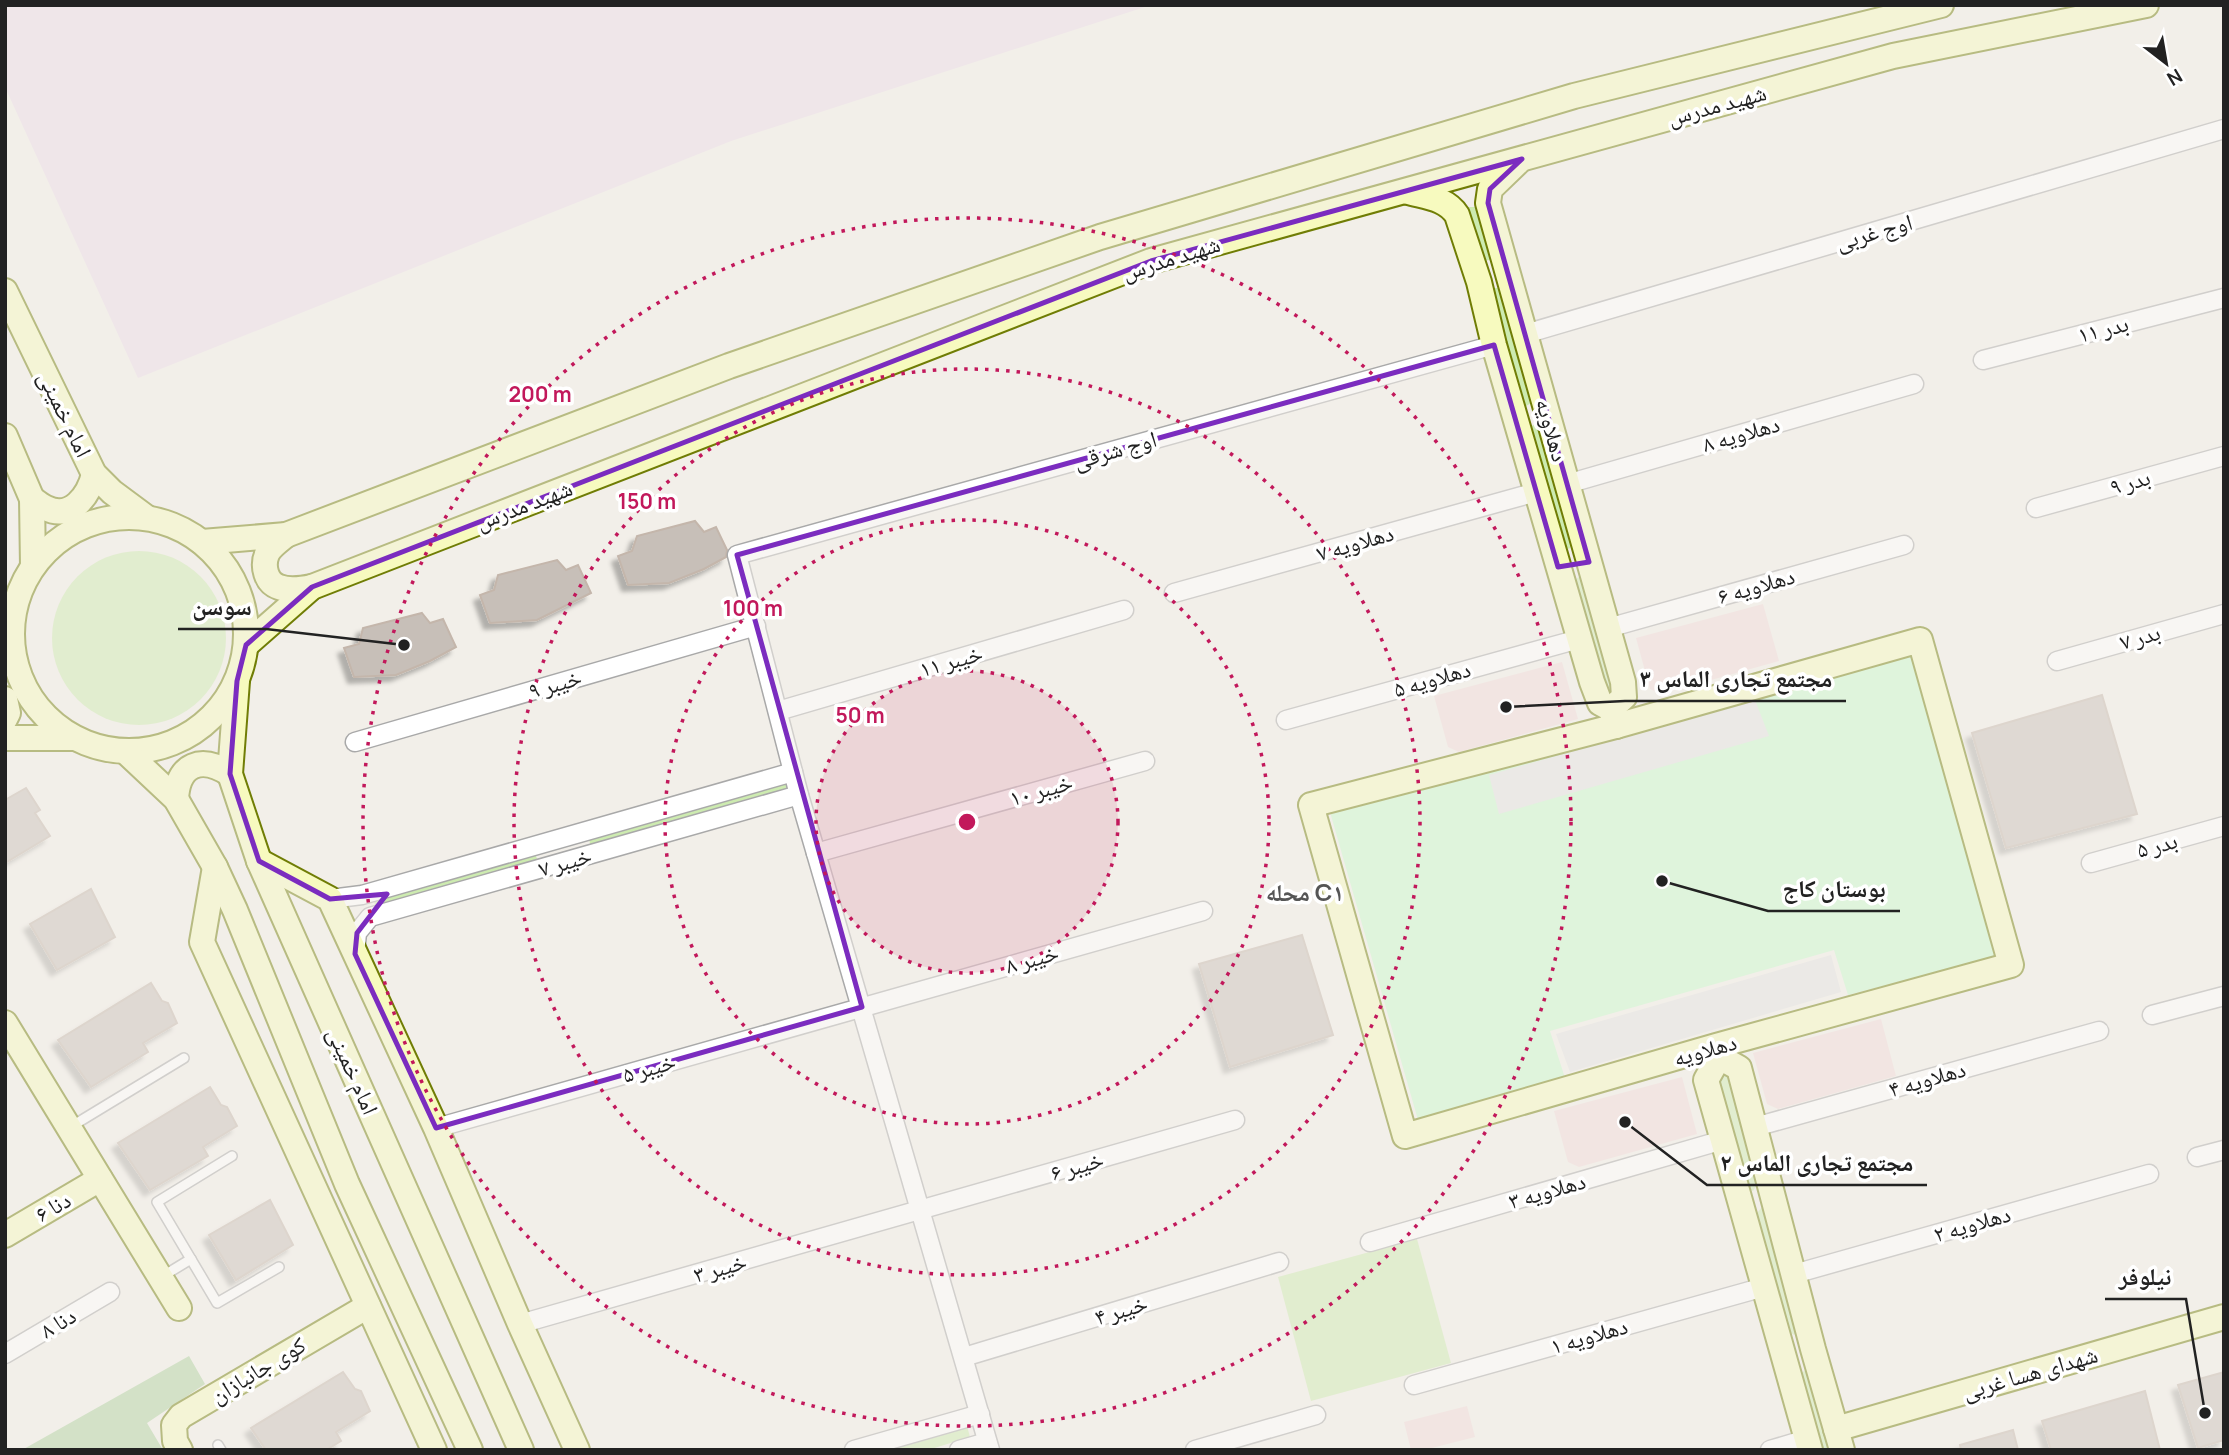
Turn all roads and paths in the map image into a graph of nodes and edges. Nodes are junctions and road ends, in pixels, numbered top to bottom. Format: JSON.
{"nodes":[{"id":1,"x":1941,"y":5,"type":"edge"},
{"id":2,"x":2146,"y":5,"type":"edge"},
{"id":3,"x":2224,"y":129,"type":"edge"},
{"id":4,"x":1522,"y":159,"type":"junction"},
{"id":5,"x":1404,"y":191,"type":"junction"},
{"id":6,"x":1509,"y":278,"type":"junction"},
{"id":7,"x":1479,"y":282,"type":"junction"},
{"id":8,"x":5,"y":291,"type":"edge"},
{"id":9,"x":2224,"y":298,"type":"edge"},
{"id":10,"x":1525,"y":334,"type":"junction"},
{"id":11,"x":1494,"y":345,"type":"junction"},
{"id":12,"x":1983,"y":360,"type":"dead end"},
{"id":13,"x":1914,"y":384,"type":"dead end"},
{"id":14,"x":1547,"y":412,"type":"junction"},
{"id":15,"x":1515,"y":418,"type":"junction"},
{"id":16,"x":5,"y":436,"type":"edge"},
{"id":17,"x":2224,"y":456,"type":"edge"},
{"id":18,"x":94,"y":474,"type":"junction"},
{"id":19,"x":1567,"y":484,"type":"junction"},
{"id":20,"x":1536,"y":492,"type":"junction"},
{"id":21,"x":32,"y":499,"type":"junction"},
{"id":22,"x":2036,"y":508,"type":"dead end"},
{"id":23,"x":147,"y":518,"type":"junction"},
{"id":24,"x":286,"y":535,"type":"junction"},
{"id":25,"x":202,"y":542,"type":"junction"},
{"id":26,"x":1904,"y":545,"type":"dead end"},
{"id":27,"x":1589,"y":562,"type":"junction"},
{"id":28,"x":33,"y":566,"type":"junction"},
{"id":29,"x":1558,"y":567,"type":"junction"},
{"id":30,"x":312,"y":587,"type":"junction"},
{"id":31,"x":1174,"y":593,"type":"dead end"},
{"id":32,"x":1124,"y":610,"type":"dead end"},
{"id":33,"x":2224,"y":614,"type":"edge"},
{"id":34,"x":756,"y":626,"type":"junction"},
{"id":35,"x":1608,"y":628,"type":"junction"},
{"id":36,"x":8,"y":637,"type":"edge"},
{"id":37,"x":1579,"y":639,"type":"junction"},
{"id":38,"x":246,"y":645,"type":"junction"},
{"id":39,"x":2057,"y":661,"type":"dead end"},
{"id":40,"x":237,"y":681,"type":"junction"},
{"id":41,"x":5,"y":699,"type":"edge"},
{"id":42,"x":778,"y":711,"type":"junction"},
{"id":43,"x":1614,"y":718,"type":"junction"},
{"id":44,"x":5,"y":719,"type":"edge"},
{"id":45,"x":1286,"y":720,"type":"dead end"},
{"id":46,"x":5,"y":738,"type":"edge"},
{"id":47,"x":73,"y":738,"type":"junction"},
{"id":48,"x":355,"y":743,"type":"dead end"},
{"id":49,"x":126,"y":752,"type":"junction"},
{"id":50,"x":1145,"y":761,"type":"dead end"},
{"id":51,"x":793,"y":772,"type":"junction"},
{"id":52,"x":230,"y":774,"type":"junction"},
{"id":53,"x":799,"y":795,"type":"junction"},
{"id":54,"x":176,"y":799,"type":"junction"},
{"id":55,"x":2224,"y":826,"type":"edge"},
{"id":56,"x":559,"y":839,"type":"junction"},
{"id":57,"x":816,"y":853,"type":"junction"},
{"id":58,"x":259,"y":861,"type":"junction"},
{"id":59,"x":565,"y":862,"type":"junction"},
{"id":60,"x":2091,"y":863,"type":"dead end"},
{"id":61,"x":215,"y":867,"type":"junction"},
{"id":62,"x":362,"y":895,"type":"junction"},
{"id":63,"x":330,"y":899,"type":"junction"},
{"id":64,"x":1203,"y":911,"type":"dead end"},
{"id":65,"x":370,"y":918,"type":"junction"},
{"id":66,"x":355,"y":954,"type":"junction"},
{"id":67,"x":2224,"y":996,"type":"edge"},
{"id":68,"x":862,"y":1007,"type":"junction"},
{"id":69,"x":2152,"y":1015,"type":"dead end"},
{"id":70,"x":5,"y":1023,"type":"edge"},
{"id":71,"x":2099,"y":1031,"type":"dead end"},
{"id":72,"x":1717,"y":1051,"type":"junction"},
{"id":73,"x":184,"y":1058,"type":"dead end"},
{"id":74,"x":1235,"y":1120,"type":"dead end"},
{"id":75,"x":1755,"y":1127,"type":"junction"},
{"id":76,"x":69,"y":1128,"type":"junction"},
{"id":77,"x":436,"y":1128,"type":"junction"},
{"id":78,"x":1723,"y":1140,"type":"junction"},
{"id":79,"x":2224,"y":1150,"type":"edge"},
{"id":80,"x":232,"y":1156,"type":"dead end"},
{"id":81,"x":2197,"y":1157,"type":"dead end"},
{"id":82,"x":2149,"y":1174,"type":"dead end"},
{"id":83,"x":100,"y":1179,"type":"junction"},
{"id":84,"x":1774,"y":1199,"type":"junction"},
{"id":85,"x":1741,"y":1207,"type":"junction"},
{"id":86,"x":920,"y":1211,"type":"junction"},
{"id":87,"x":5,"y":1235,"type":"edge"},
{"id":88,"x":1370,"y":1242,"type":"dead end"},
{"id":89,"x":191,"y":1259,"type":"junction"},
{"id":90,"x":1279,"y":1262,"type":"dead end"},
{"id":91,"x":279,"y":1267,"type":"dead end"},
{"id":92,"x":1794,"y":1274,"type":"junction"},
{"id":93,"x":160,"y":1278,"type":"junction"},
{"id":94,"x":1764,"y":1287,"type":"junction"},
{"id":95,"x":110,"y":1292,"type":"dead end"},
{"id":96,"x":368,"y":1306,"type":"junction"},
{"id":97,"x":179,"y":1308,"type":"dead end"},
{"id":98,"x":2224,"y":1317,"type":"edge"},
{"id":99,"x":520,"y":1324,"type":"junction"},
{"id":100,"x":1813,"y":1349,"type":"junction"},
{"id":101,"x":5,"y":1354,"type":"edge"},
{"id":102,"x":1784,"y":1356,"type":"junction"},
{"id":103,"x":964,"y":1357,"type":"junction"},
{"id":104,"x":1414,"y":1385,"type":"dead end"},
{"id":105,"x":980,"y":1414,"type":"junction"},
{"id":106,"x":1316,"y":1415,"type":"dead end"},
{"id":107,"x":1839,"y":1439,"type":"edge"},
{"id":108,"x":1808,"y":1444,"type":"edge"},
{"id":109,"x":988,"y":1446,"type":"edge"},
{"id":110,"x":180,"y":1450,"type":"edge"},
{"id":111,"x":434,"y":1450,"type":"edge"},
{"id":112,"x":470,"y":1450,"type":"edge"},
{"id":113,"x":521,"y":1450,"type":"edge"},
{"id":114,"x":577,"y":1450,"type":"edge"},
{"id":115,"x":854,"y":1450,"type":"edge"},
{"id":116,"x":958,"y":1450,"type":"edge"},
{"id":117,"x":1195,"y":1450,"type":"edge"},
{"id":118,"x":1770,"y":1450,"type":"edge"}],
"edges":[{"from":1,"to":24,"type":"main road","name":"شهید مدرس"},
{"from":2,"to":4,"type":"main road","name":"شهید مدرس"},
{"from":3,"to":10,"type":"street","name":"اوج غربی"},
{"from":4,"to":5,"type":"main road","name":"شهید مدرس"},
{"from":4,"to":6,"type":"main road","name":"دهلاویه"},
{"from":5,"to":7,"type":"main road","name":"دهلاویه"},
{"from":5,"to":30,"type":"main road","name":"شهید مدرس"},
{"from":6,"to":7,"type":"main road"},
{"from":6,"to":10,"type":"main road","name":"دهلاویه"},
{"from":7,"to":11,"type":"main road","name":"دهلاویه"},
{"from":8,"to":18,"type":"main road","name":"امام خمینی"},
{"from":9,"to":12,"type":"street","name":"بدر ۱۱"},
{"from":10,"to":14,"type":"main road","name":"دهلاویه"},
{"from":11,"to":15,"type":"main road","name":"دهلاویه"},
{"from":11,"to":34,"type":"street","name":"اوج شرقی"},
{"from":13,"to":19,"type":"street","name":"دهلاویه ۸"},
{"from":14,"to":15,"type":"main road"},
{"from":14,"to":19,"type":"main road","name":"دهلاویه"},
{"from":15,"to":20,"type":"main road","name":"دهلاویه"},
{"from":16,"to":21,"type":"main road"},
{"from":17,"to":22,"type":"street","name":"بدر ۹"},
{"from":18,"to":21,"type":"main road"},
{"from":18,"to":23,"type":"main road","name":"امام خمینی"},
{"from":19,"to":27,"type":"main road","name":"دهلاویه"},
{"from":20,"to":29,"type":"main road","name":"دهلاویه"},
{"from":20,"to":31,"type":"street","name":"دهلاویه ۷"},
{"from":21,"to":28,"type":"main road"},
{"from":23,"to":25,"type":"main road"},
{"from":23,"to":28,"type":"main road"},
{"from":24,"to":25,"type":"main road","name":"شهید مدرس"},
{"from":24,"to":30,"type":"main road"},
{"from":25,"to":38,"type":"main road"},
{"from":26,"to":35,"type":"street","name":"دهلاویه ۶"},
{"from":27,"to":29,"type":"main road"},
{"from":27,"to":35,"type":"main road","name":"دهلاویه"},
{"from":28,"to":36,"type":"main road"},
{"from":29,"to":37,"type":"main road","name":"دهلاویه"},
{"from":30,"to":38,"type":"main road","name":"شهید مدرس"},
{"from":32,"to":42,"type":"street","name":"خیبر ۱۱"},
{"from":33,"to":39,"type":"street","name":"بدر ۷"},
{"from":34,"to":42,"type":"street"},
{"from":34,"to":48,"type":"street","name":"خیبر ۹"},
{"from":35,"to":43,"type":"main road","name":"دهلاویه"},
{"from":36,"to":47,"type":"main road"},
{"from":37,"to":43,"type":"main road","name":"دهلاویه"},
{"from":37,"to":45,"type":"street","name":"دهلاویه ۵"},
{"from":38,"to":40,"type":"main road"},
{"from":40,"to":49,"type":"main road"},
{"from":40,"to":52,"type":"main road","name":"امام خمینی"},
{"from":41,"to":44,"type":"main road"},
{"from":42,"to":51,"type":"street"},
{"from":43,"to":72,"type":"main road","name":"دهلاویه"},
{"from":43,"to":72,"type":"main road","name":"دهلاویه"},
{"from":46,"to":47,"type":"main road"},
{"from":47,"to":49,"type":"main road"},
{"from":49,"to":54,"type":"main road","name":"امام خمینی"},
{"from":50,"to":57,"type":"street","name":"خیبر ۱۰"},
{"from":51,"to":53,"type":"street"},
{"from":51,"to":56,"type":"street","name":"خیبر ۷"},
{"from":52,"to":54,"type":"main road"},
{"from":52,"to":58,"type":"main road","name":"امام خمینی"},
{"from":53,"to":57,"type":"street"},
{"from":53,"to":59,"type":"street","name":"خیبر ۷"},
{"from":54,"to":61,"type":"main road","name":"امام خمینی"},
{"from":55,"to":60,"type":"street","name":"بدر ۵"},
{"from":56,"to":59,"type":"street"},
{"from":56,"to":62,"type":"street","name":"خیبر ۷"},
{"from":57,"to":68,"type":"street"},
{"from":58,"to":63,"type":"main road"},
{"from":58,"to":113,"type":"main road","name":"امام خمینی"},
{"from":59,"to":65,"type":"street","name":"خیبر ۷"},
{"from":61,"to":96,"type":"main road"},
{"from":61,"to":112,"type":"main road","name":"امام خمینی"},
{"from":62,"to":63,"type":"street","name":"خیبر ۷"},
{"from":62,"to":65,"type":"street"},
{"from":63,"to":66,"type":"main road"},
{"from":64,"to":68,"type":"street","name":"خیبر ۸"},
{"from":65,"to":66,"type":"street"},
{"from":66,"to":77,"type":"main road"},
{"from":67,"to":69,"type":"street"},
{"from":68,"to":77,"type":"street","name":"خیبر ۵"},
{"from":68,"to":86,"type":"street"},
{"from":70,"to":76,"type":"main road"},
{"from":71,"to":75,"type":"street","name":"دهلاویه ۴"},
{"from":72,"to":75,"type":"main road","name":"دهلاویه"},
{"from":72,"to":78,"type":"main road","name":"دهلاویه"},
{"from":73,"to":76,"type":"lane"},
{"from":74,"to":86,"type":"street","name":"خیبر ۶"},
{"from":75,"to":84,"type":"main road","name":"دهلاویه"},
{"from":76,"to":83,"type":"main road"},
{"from":77,"to":99,"type":"main road"},
{"from":78,"to":85,"type":"main road","name":"دهلاویه"},
{"from":78,"to":88,"type":"street","name":"دهلاویه ۳"},
{"from":79,"to":81,"type":"street"},
{"from":80,"to":89,"type":"lane"},
{"from":82,"to":92,"type":"street","name":"دهلاویه ۲"},
{"from":83,"to":87,"type":"main road","name":"دنا ۶"},
{"from":83,"to":93,"type":"main road"},
{"from":84,"to":85,"type":"main road"},
{"from":84,"to":92,"type":"main road","name":"دهلاویه"},
{"from":85,"to":94,"type":"main road","name":"دهلاویه"},
{"from":86,"to":99,"type":"street","name":"خیبر ۳"},
{"from":86,"to":103,"type":"street"},
{"from":89,"to":91,"type":"lane"},
{"from":89,"to":93,"type":"lane"},
{"from":90,"to":103,"type":"street","name":"خیبر ۴"},
{"from":92,"to":100,"type":"main road","name":"دهلاویه"},
{"from":93,"to":97,"type":"main road"},
{"from":94,"to":102,"type":"main road","name":"دهلاویه"},
{"from":94,"to":104,"type":"street","name":"دهلاویه ۱"},
{"from":95,"to":101,"type":"street","name":"دنا ۸"},
{"from":96,"to":110,"type":"main road","name":"کوی جانبازان"},
{"from":96,"to":111,"type":"main road"},
{"from":98,"to":107,"type":"main road","name":"شهدای هسا غربی"},
{"from":99,"to":114,"type":"main road"},
{"from":100,"to":102,"type":"main road"},
{"from":100,"to":107,"type":"main road","name":"دهلاویه"},
{"from":102,"to":108,"type":"main road","name":"دهلاویه"},
{"from":103,"to":105,"type":"street"},
{"from":105,"to":109,"type":"street"},
{"from":105,"to":115,"type":"street"},
{"from":106,"to":117,"type":"street"},
{"from":108,"to":118,"type":"street"},
{"from":109,"to":116,"type":"street"}]}
